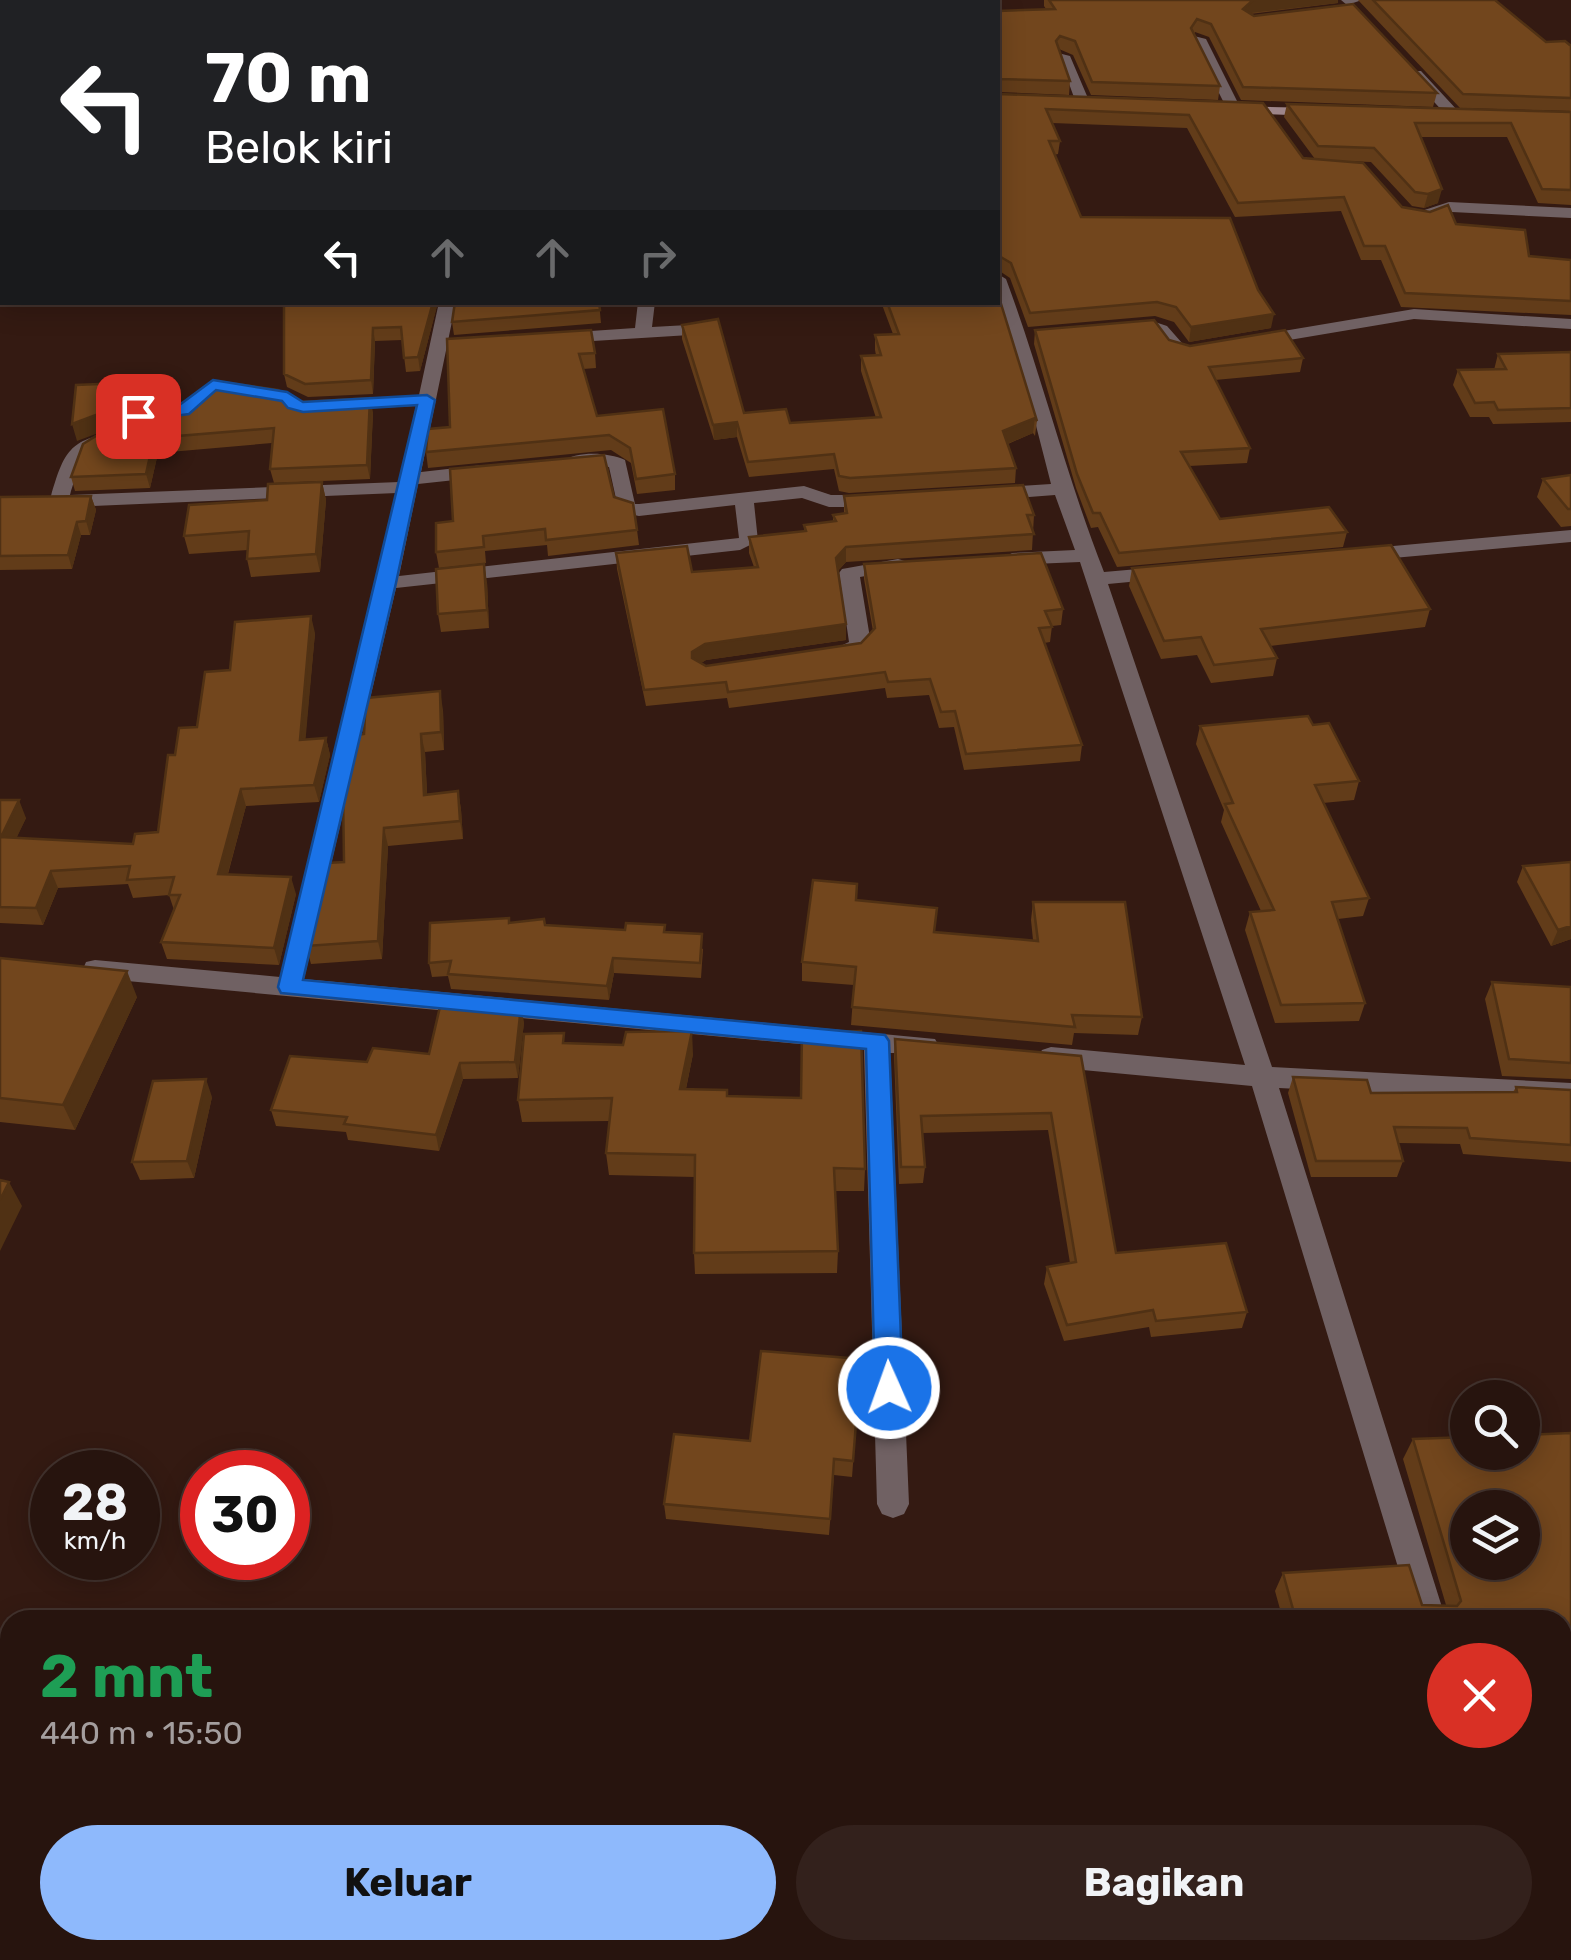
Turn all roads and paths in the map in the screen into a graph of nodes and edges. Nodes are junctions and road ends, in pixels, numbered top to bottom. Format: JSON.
{"nodes":[{"id":1,"x":1348,"y":4,"type":"edge"},
{"id":2,"x":1367,"y":22,"type":"edge"},
{"id":3,"x":1199,"y":39,"type":"edge"},
{"id":4,"x":1063,"y":56,"type":"edge"},
{"id":5,"x":1404,"y":61,"type":"edge"},
{"id":6,"x":1083,"y":103,"type":"edge"},
{"id":7,"x":1217,"y":108,"type":"edge"},
{"id":8,"x":1234,"y":109,"type":"junction"},
{"id":9,"x":1342,"y":112,"type":"edge"},
{"id":10,"x":1435,"y":114,"type":"edge"},
{"id":11,"x":1453,"y":114,"type":"junction"},
{"id":12,"x":1473,"y":115,"type":"edge"},
{"id":13,"x":1398,"y":209,"type":"edge"},
{"id":14,"x":1571,"y":213,"type":"edge"},
{"id":15,"x":1000,"y":282,"type":"edge"},
{"id":16,"x":448,"y":305,"type":"edge"},
{"id":17,"x":647,"y":305,"type":"edge"},
{"id":18,"x":1571,"y":324,"type":"edge"},
{"id":19,"x":1115,"y":328,"type":"edge"},
{"id":20,"x":706,"y":329,"type":"edge"},
{"id":21,"x":643,"y":333,"type":"junction"},
{"id":22,"x":550,"y":338,"type":"edge"},
{"id":23,"x":1242,"y":343,"type":"edge"},
{"id":24,"x":1215,"y":348,"type":"edge"},
{"id":25,"x":213,"y":385,"type":"edge"},
{"id":26,"x":427,"y":400,"type":"junction"},
{"id":27,"x":320,"y":406,"type":"edge"},
{"id":28,"x":557,"y":463,"type":"edge"},
{"id":29,"x":501,"y":469,"type":"edge"},
{"id":30,"x":407,"y":483,"type":"junction"},
{"id":31,"x":1062,"y":488,"type":"junction"},
{"id":32,"x":971,"y":495,"type":"edge"},
{"id":33,"x":742,"y":498,"type":"junction"},
{"id":34,"x":900,"y":500,"type":"edge"},
{"id":35,"x":59,"y":501,"type":"junction"},
{"id":36,"x":0,"y":504,"type":"edge"},
{"id":37,"x":1571,"y":536,"type":"edge"},
{"id":38,"x":1087,"y":556,"type":"junction"},
{"id":39,"x":1334,"y":558,"type":"edge"},
{"id":40,"x":994,"y":560,"type":"edge"},
{"id":41,"x":923,"y":564,"type":"edge"},
{"id":42,"x":1175,"y":572,"type":"edge"},
{"id":43,"x":1096,"y":579,"type":"junction"},
{"id":44,"x":387,"y":583,"type":"junction"},
{"id":45,"x":817,"y":657,"type":"edge"},
{"id":46,"x":77,"y":968,"type":"edge"},
{"id":47,"x":290,"y":987,"type":"junction"},
{"id":48,"x":877,"y":1041,"type":"junction"},
{"id":49,"x":954,"y":1048,"type":"edge"},
{"id":50,"x":1031,"y":1055,"type":"edge"},
{"id":51,"x":1262,"y":1076,"type":"junction"},
{"id":52,"x":1571,"y":1093,"type":"edge"},
{"id":53,"x":893,"y":1504,"type":"dead end"},
{"id":54,"x":1427,"y":1610,"type":"edge"}],
"edges":[{"from":1,"to":2,"type":"street"},
{"from":3,"to":8,"type":"street"},
{"from":4,"to":6,"type":"street"},
{"from":5,"to":11,"type":"street"},
{"from":7,"to":8,"type":"street"},
{"from":8,"to":9,"type":"street"},
{"from":10,"to":11,"type":"street"},
{"from":11,"to":12,"type":"street"},
{"from":13,"to":14,"type":"street"},
{"from":15,"to":31,"type":"street"},
{"from":16,"to":26,"type":"street"},
{"from":17,"to":21,"type":"street"},
{"from":18,"to":23,"type":"street"},
{"from":19,"to":24,"type":"street"},
{"from":20,"to":21,"type":"street"},
{"from":21,"to":22,"type":"street"},
{"from":25,"to":35,"type":"street"},
{"from":26,"to":27,"type":"street"},
{"from":26,"to":30,"type":"street"},
{"from":28,"to":33,"type":"street"},
{"from":29,"to":30,"type":"street"},
{"from":30,"to":35,"type":"street"},
{"from":30,"to":44,"type":"street"},
{"from":31,"to":32,"type":"street"},
{"from":31,"to":38,"type":"street"},
{"from":33,"to":34,"type":"street"},
{"from":33,"to":44,"type":"street"},
{"from":35,"to":36,"type":"street"},
{"from":37,"to":39,"type":"street"},
{"from":38,"to":40,"type":"street"},
{"from":38,"to":43,"type":"street"},
{"from":41,"to":45,"type":"street"},
{"from":42,"to":43,"type":"street"},
{"from":43,"to":51,"type":"street"},
{"from":44,"to":47,"type":"street"},
{"from":46,"to":47,"type":"street"},
{"from":47,"to":48,"type":"street"},
{"from":48,"to":49,"type":"street"},
{"from":48,"to":53,"type":"street"},
{"from":50,"to":51,"type":"street"},
{"from":51,"to":52,"type":"street"},
{"from":51,"to":54,"type":"street"}]}
